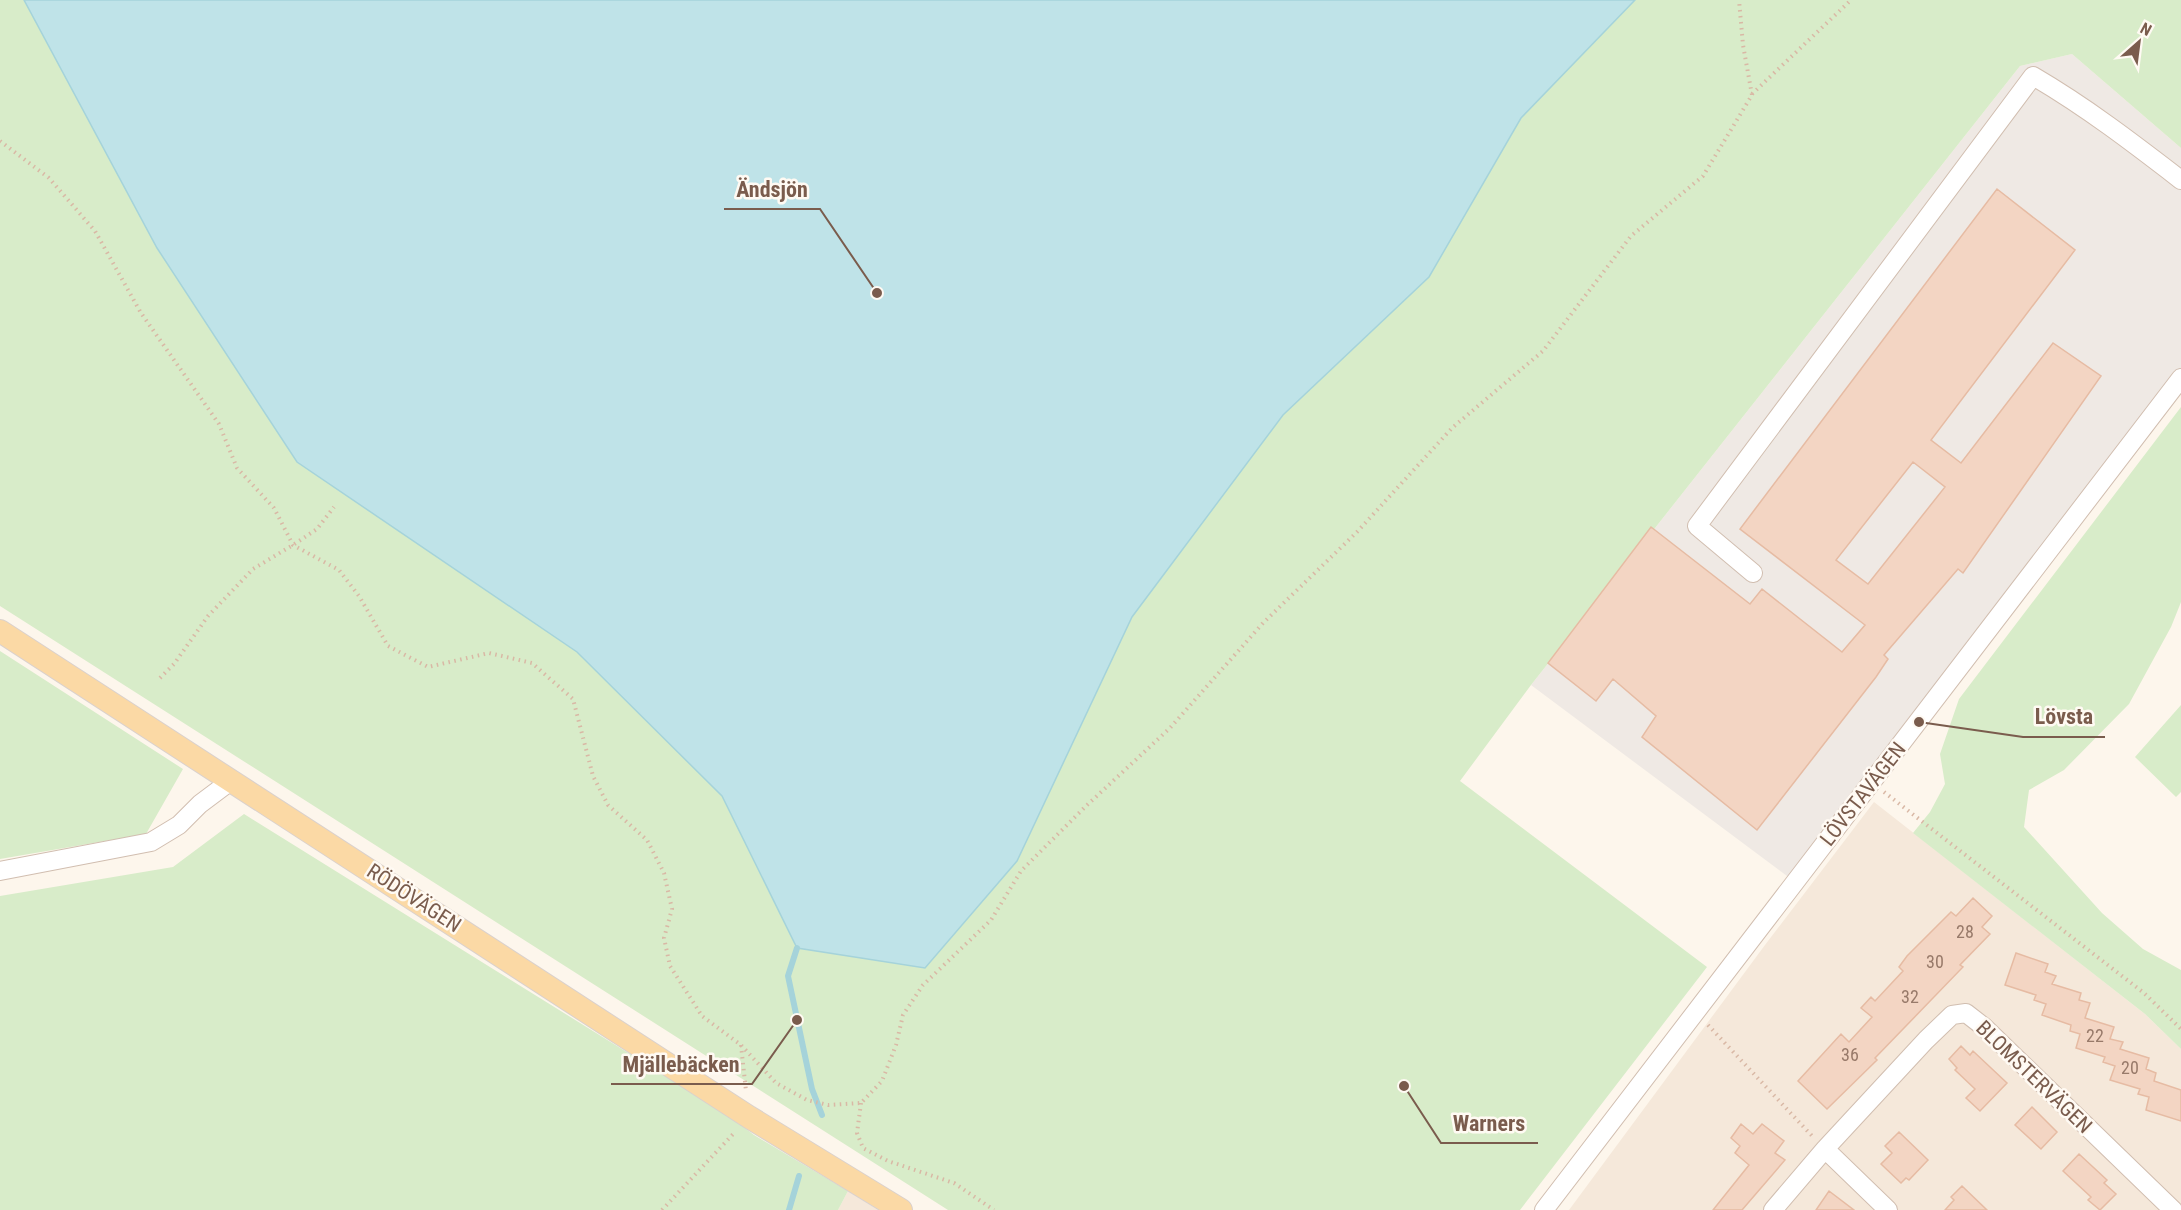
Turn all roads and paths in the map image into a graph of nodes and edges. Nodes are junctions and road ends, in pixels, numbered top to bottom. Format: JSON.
{"nodes":[{"id":1,"x":1739,"y":0,"type":"edge"},
{"id":2,"x":1851,"y":0,"type":"edge"},
{"id":3,"x":1752,"y":95,"type":"junction"},
{"id":4,"x":0,"y":141,"type":"edge"},
{"id":5,"x":2181,"y":180,"type":"edge"},
{"id":6,"x":2181,"y":378,"type":"edge"},
{"id":7,"x":334,"y":507,"type":"dead end"},
{"id":8,"x":293,"y":545,"type":"junction"},
{"id":9,"x":1753,"y":573,"type":"dead end"},
{"id":10,"x":0,"y":631,"type":"edge"},
{"id":11,"x":160,"y":678,"type":"dead end"},
{"id":12,"x":232,"y":780,"type":"junction"},
{"id":13,"x":1872,"y":782,"type":"junction"},
{"id":14,"x":0,"y":871,"type":"edge"},
{"id":15,"x":1696,"y":1012,"type":"junction"},
{"id":16,"x":2181,"y":1029,"type":"edge"},
{"id":17,"x":741,"y":1045,"type":"junction"},
{"id":18,"x":861,"y":1103,"type":"junction"},
{"id":19,"x":750,"y":1117,"type":"junction"},
{"id":20,"x":1825,"y":1149,"type":"junction"},
{"id":21,"x":662,"y":1210,"type":"edge"},
{"id":22,"x":901,"y":1210,"type":"edge"},
{"id":23,"x":994,"y":1210,"type":"edge"},
{"id":24,"x":1544,"y":1210,"type":"edge"},
{"id":25,"x":1773,"y":1210,"type":"edge"},
{"id":26,"x":1888,"y":1210,"type":"edge"},
{"id":27,"x":2173,"y":1210,"type":"edge"}],
"edges":[{"from":1,"to":3,"type":"path"},
{"from":2,"to":3,"type":"path"},
{"from":3,"to":18,"type":"path"},
{"from":4,"to":8,"type":"path"},
{"from":5,"to":9,"type":"street"},
{"from":6,"to":13,"type":"street","name":"LÖVSTAVÄGEN"},
{"from":7,"to":8,"type":"path"},
{"from":8,"to":11,"type":"path"},
{"from":8,"to":17,"type":"path"},
{"from":10,"to":12,"type":"main road","name":"RÖDÖVÄGEN"},
{"from":12,"to":14,"type":"street"},
{"from":12,"to":19,"type":"main road","name":"RÖDÖVÄGEN"},
{"from":13,"to":15,"type":"street","name":"LÖVSTAVÄGEN"},
{"from":13,"to":16,"type":"path"},
{"from":15,"to":20,"type":"path"},
{"from":15,"to":24,"type":"street","name":"LÖVSTAVÄGEN"},
{"from":17,"to":18,"type":"path"},
{"from":17,"to":19,"type":"path"},
{"from":18,"to":23,"type":"path"},
{"from":19,"to":21,"type":"path"},
{"from":19,"to":22,"type":"main road","name":"RÖDÖVÄGEN"},
{"from":20,"to":25,"type":"street","name":"BLOMSTERVÄGEN"},
{"from":20,"to":26,"type":"street"},
{"from":20,"to":27,"type":"street","name":"BLOMSTERVÄGEN"}]}
